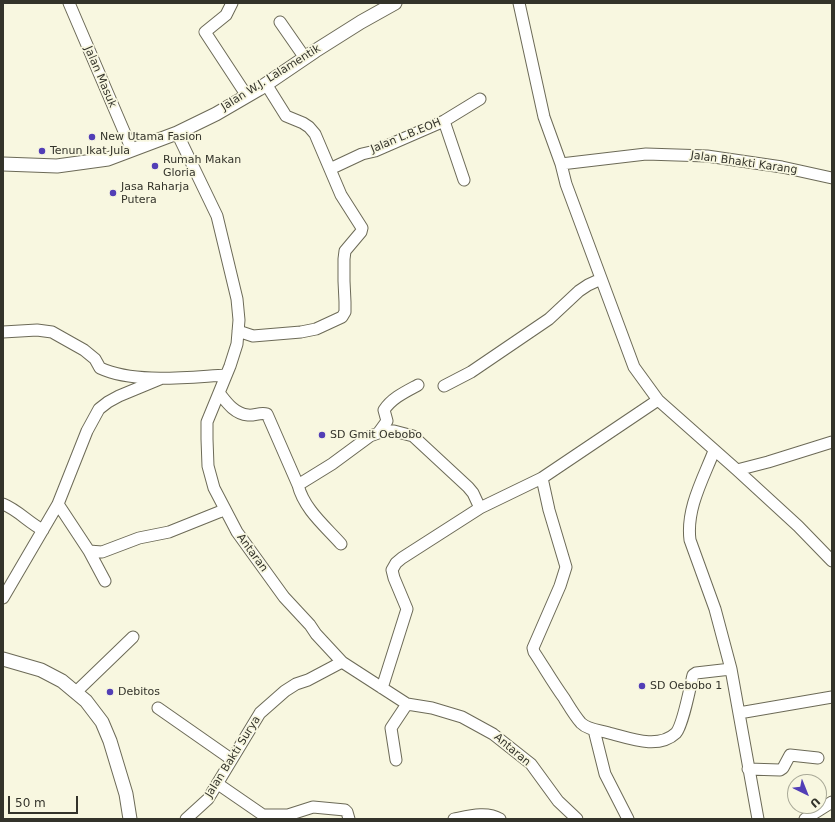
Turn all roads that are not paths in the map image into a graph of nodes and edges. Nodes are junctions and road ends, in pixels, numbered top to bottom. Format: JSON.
{"nodes":[{"id":1,"x":69,"y":3,"type":"edge"},
{"id":2,"x":232,"y":3,"type":"edge"},
{"id":3,"x":395,"y":3,"type":"edge"},
{"id":4,"x":519,"y":3,"type":"edge"},
{"id":5,"x":280,"y":22,"type":"dead end"},
{"id":6,"x":305,"y":58,"type":"junction"},
{"id":7,"x":266,"y":84,"type":"junction"},
{"id":8,"x":247,"y":96,"type":"junction"},
{"id":9,"x":480,"y":99,"type":"dead end"},
{"id":10,"x":444,"y":121,"type":"junction"},
{"id":11,"x":177,"y":133,"type":"junction"},
{"id":12,"x":132,"y":150,"type":"junction"},
{"id":13,"x":3,"y":164,"type":"edge"},
{"id":14,"x":561,"y":164,"type":"junction"},
{"id":15,"x":330,"y":169,"type":"junction"},
{"id":16,"x":832,"y":178,"type":"edge"},
{"id":17,"x":464,"y":180,"type":"dead end"},
{"id":18,"x":601,"y":279,"type":"junction"},
{"id":19,"x":238,"y":331,"type":"junction"},
{"id":20,"x":3,"y":332,"type":"edge"},
{"id":21,"x":226,"y":375,"type":"junction"},
{"id":22,"x":160,"y":379,"type":"junction"},
{"id":23,"x":418,"y":385,"type":"dead end"},
{"id":24,"x":444,"y":386,"type":"dead end"},
{"id":25,"x":220,"y":394,"type":"junction"},
{"id":26,"x":658,"y":400,"type":"junction"},
{"id":27,"x":379,"y":432,"type":"junction"},
{"id":28,"x":832,"y":442,"type":"edge"},
{"id":29,"x":714,"y":450,"type":"junction"},
{"id":30,"x":737,"y":470,"type":"junction"},
{"id":31,"x":542,"y":478,"type":"junction"},
{"id":32,"x":298,"y":485,"type":"junction"},
{"id":33,"x":3,"y":504,"type":"edge"},
{"id":34,"x":58,"y":504,"type":"junction"},
{"id":35,"x":480,"y":508,"type":"junction"},
{"id":36,"x":225,"y":509,"type":"junction"},
{"id":37,"x":43,"y":530,"type":"junction"},
{"id":38,"x":342,"y":544,"type":"dead end"},
{"id":39,"x":89,"y":551,"type":"junction"},
{"id":40,"x":832,"y":561,"type":"edge"},
{"id":41,"x":105,"y":581,"type":"dead end"},
{"id":42,"x":3,"y":597,"type":"edge"},
{"id":43,"x":133,"y":637,"type":"dead end"},
{"id":44,"x":3,"y":659,"type":"edge"},
{"id":45,"x":342,"y":662,"type":"junction"},
{"id":46,"x":731,"y":669,"type":"junction"},
{"id":47,"x":382,"y":688,"type":"junction"},
{"id":48,"x":76,"y":692,"type":"junction"},
{"id":49,"x":832,"y":697,"type":"edge"},
{"id":50,"x":407,"y":704,"type":"junction"},
{"id":51,"x":158,"y":708,"type":"dead end"},
{"id":52,"x":739,"y":712,"type":"junction"},
{"id":53,"x":594,"y":730,"type":"junction"},
{"id":54,"x":818,"y":758,"type":"dead end"},
{"id":55,"x":231,"y":759,"type":"junction"},
{"id":56,"x":396,"y":760,"type":"dead end"},
{"id":57,"x":748,"y":769,"type":"junction"},
{"id":58,"x":218,"y":784,"type":"junction"},
{"id":59,"x":832,"y":802,"type":"edge"},
{"id":60,"x":263,"y":817,"type":"edge"},
{"id":61,"x":811,"y":818,"type":"edge"},
{"id":62,"x":130,"y":819,"type":"edge"},
{"id":63,"x":186,"y":819,"type":"edge"},
{"id":64,"x":349,"y":819,"type":"edge"},
{"id":65,"x":454,"y":819,"type":"edge"},
{"id":66,"x":500,"y":819,"type":"edge"},
{"id":67,"x":577,"y":819,"type":"edge"},
{"id":68,"x":628,"y":819,"type":"edge"},
{"id":69,"x":758,"y":819,"type":"edge"}],
"edges":[{"from":1,"to":12,"type":"street","name":"Jalan Masuk"},
{"from":2,"to":8,"type":"street"},
{"from":3,"to":6,"type":"main road","name":"Jalan W.J. Lalamentik"},
{"from":4,"to":14,"type":"street"},
{"from":5,"to":6,"type":"street"},
{"from":6,"to":7,"type":"main road","name":"Jalan W.J. Lalamentik"},
{"from":7,"to":8,"type":"main road","name":"Jalan W.J. Lalamentik"},
{"from":7,"to":15,"type":"street"},
{"from":8,"to":11,"type":"main road","name":"Jalan W.J. Lalamentik"},
{"from":9,"to":10,"type":"street","name":"Jalan L.B.EOH"},
{"from":10,"to":15,"type":"street","name":"Jalan L.B.EOH"},
{"from":10,"to":17,"type":"street"},
{"from":11,"to":12,"type":"main road","name":"Jalan W.J. Lalamentik"},
{"from":11,"to":19,"type":"street","name":"Antaran"},
{"from":12,"to":13,"type":"main road","name":"Jalan W.J. Lalamentik"},
{"from":14,"to":16,"type":"street","name":"Jalan Bhakti Karang"},
{"from":14,"to":18,"type":"street"},
{"from":15,"to":19,"type":"street"},
{"from":18,"to":24,"type":"street"},
{"from":18,"to":26,"type":"street"},
{"from":19,"to":21,"type":"street","name":"Antaran"},
{"from":20,"to":22,"type":"street"},
{"from":21,"to":22,"type":"street"},
{"from":21,"to":25,"type":"street","name":"Antaran"},
{"from":22,"to":34,"type":"street"},
{"from":23,"to":27,"type":"street"},
{"from":25,"to":32,"type":"street"},
{"from":25,"to":36,"type":"street","name":"Antaran"},
{"from":26,"to":29,"type":"street"},
{"from":26,"to":31,"type":"street"},
{"from":27,"to":32,"type":"street"},
{"from":27,"to":35,"type":"street"},
{"from":28,"to":30,"type":"street"},
{"from":29,"to":30,"type":"street"},
{"from":29,"to":46,"type":"street"},
{"from":30,"to":40,"type":"street"},
{"from":31,"to":35,"type":"street"},
{"from":31,"to":53,"type":"street"},
{"from":32,"to":38,"type":"street"},
{"from":33,"to":37,"type":"street"},
{"from":34,"to":37,"type":"street"},
{"from":34,"to":39,"type":"street"},
{"from":35,"to":47,"type":"street"},
{"from":36,"to":39,"type":"street"},
{"from":36,"to":45,"type":"street","name":"Antaran"},
{"from":37,"to":42,"type":"street"},
{"from":39,"to":41,"type":"street"},
{"from":43,"to":48,"type":"street"},
{"from":44,"to":48,"type":"main road"},
{"from":45,"to":47,"type":"street","name":"Antaran"},
{"from":45,"to":55,"type":"street","name":"Jalan Bakti Surya"},
{"from":46,"to":52,"type":"street"},
{"from":46,"to":53,"type":"street"},
{"from":47,"to":50,"type":"street","name":"Antaran"},
{"from":48,"to":62,"type":"main road"},
{"from":49,"to":52,"type":"street"},
{"from":50,"to":56,"type":"street"},
{"from":50,"to":67,"type":"street","name":"Antaran"},
{"from":51,"to":55,"type":"street"},
{"from":52,"to":57,"type":"street"},
{"from":53,"to":68,"type":"street"},
{"from":54,"to":57,"type":"street"},
{"from":55,"to":58,"type":"street","name":"Jalan Bakti Surya"},
{"from":57,"to":69,"type":"street"},
{"from":58,"to":60,"type":"street"},
{"from":58,"to":63,"type":"street","name":"Jalan Bakti Surya"},
{"from":59,"to":61,"type":"street"},
{"from":60,"to":64,"type":"street"},
{"from":65,"to":66,"type":"street"}]}
